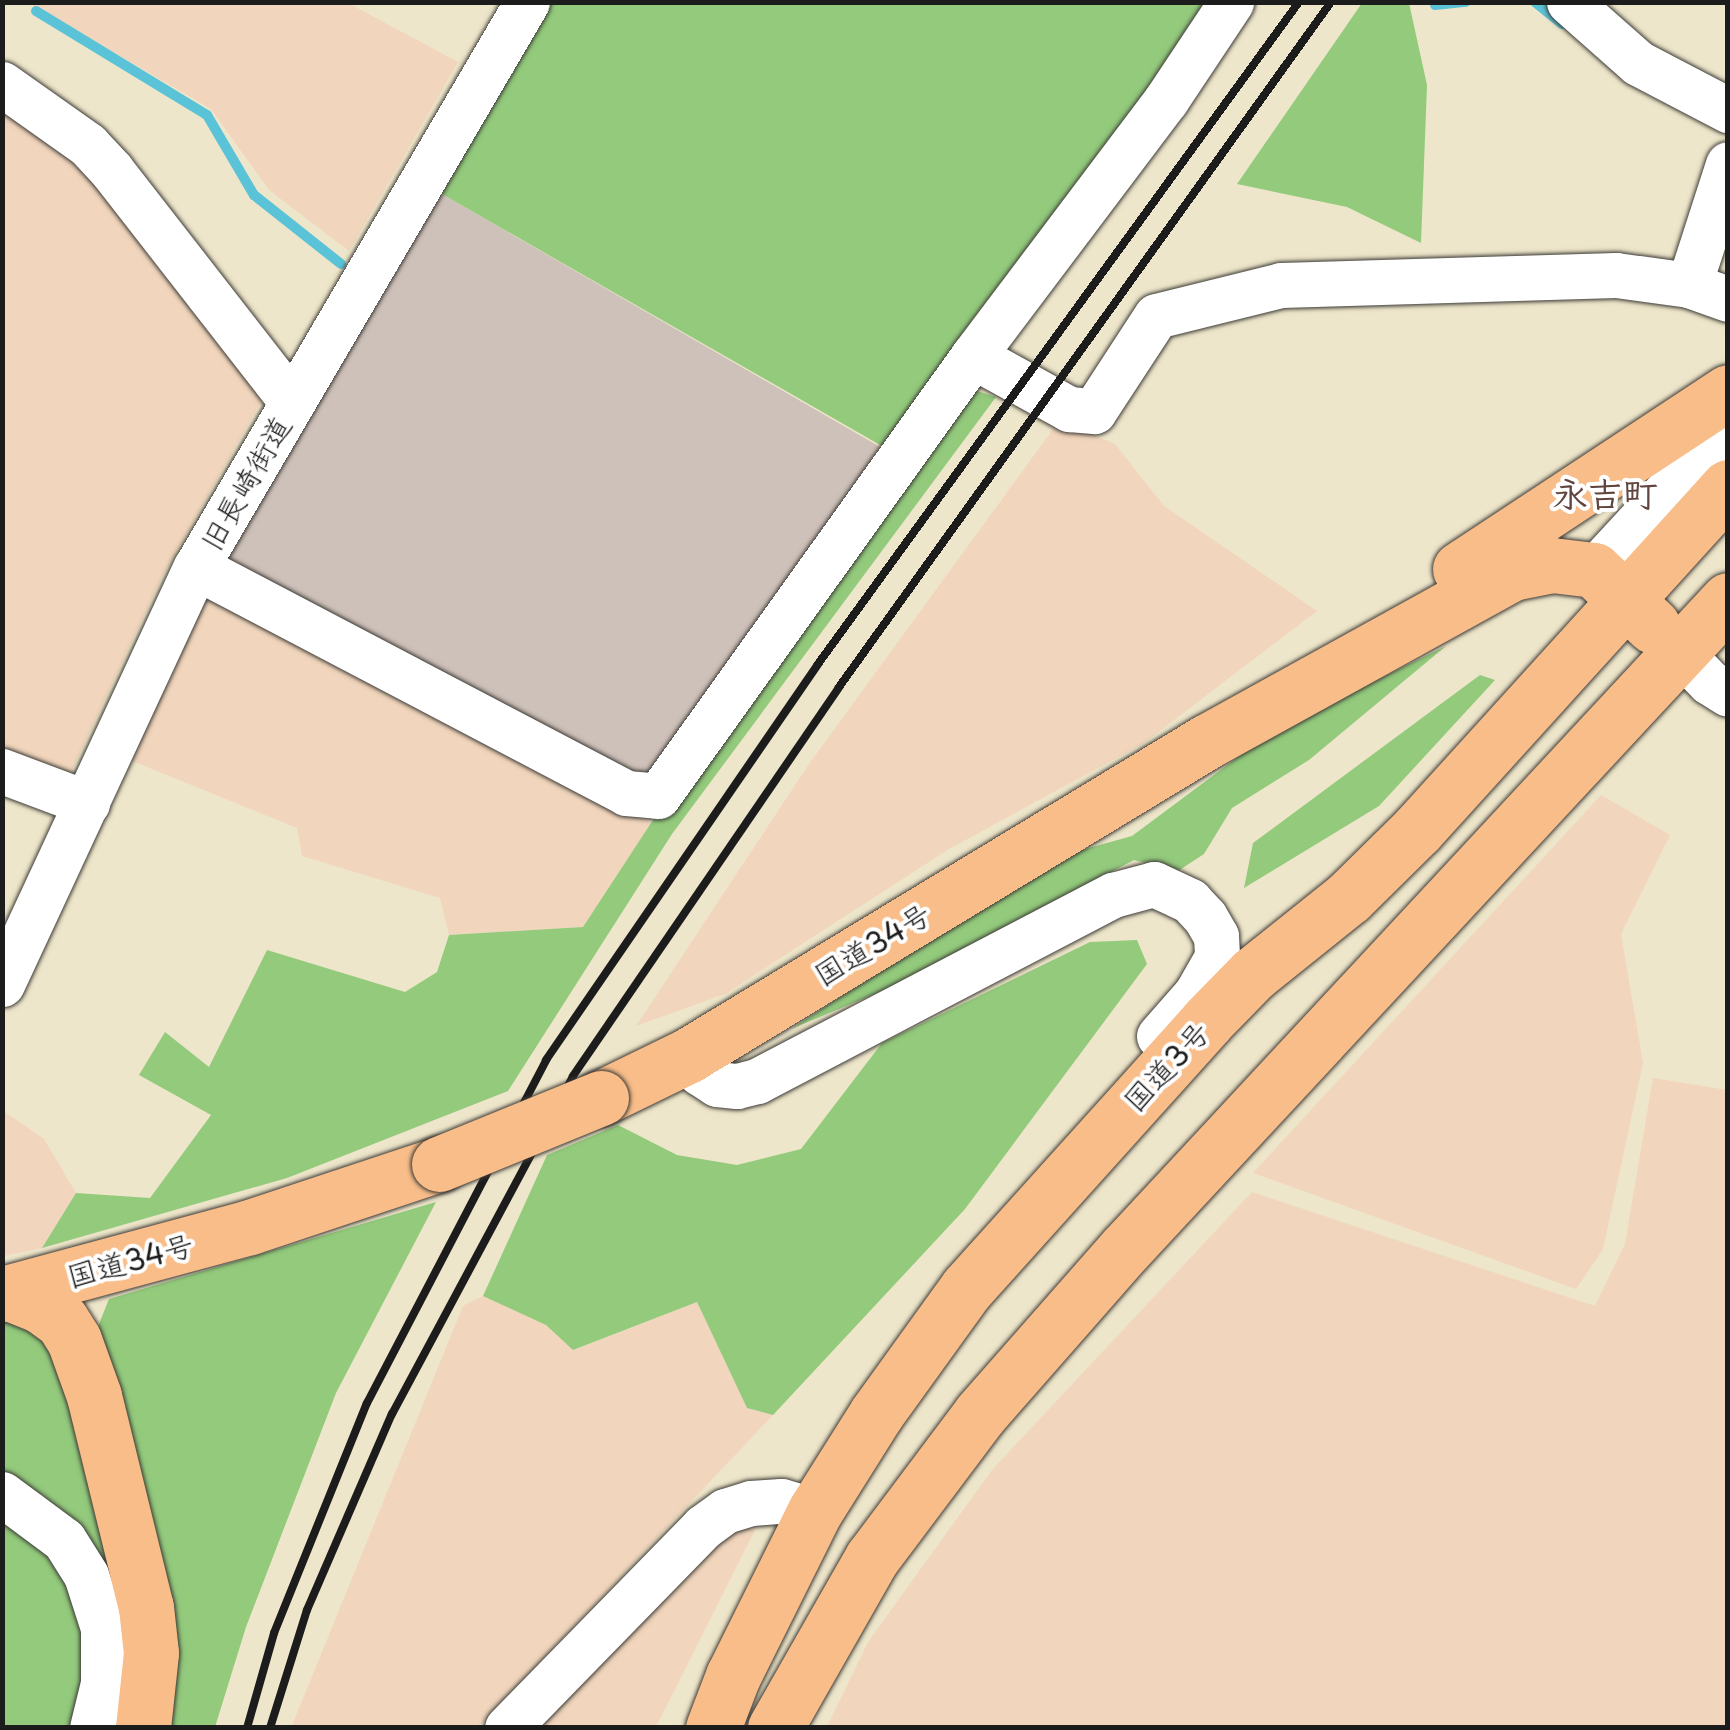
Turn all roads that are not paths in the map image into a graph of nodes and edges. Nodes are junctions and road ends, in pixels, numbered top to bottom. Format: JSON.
{"nodes":[{"id":1,"x":527,"y":2,"type":"edge"},
{"id":2,"x":1231,"y":2,"type":"edge"},
{"id":3,"x":1576,"y":5,"type":"edge"},
{"id":4,"x":2,"y":84,"type":"edge"},
{"id":5,"x":1728,"y":110,"type":"edge"},
{"id":6,"x":1728,"y":164,"type":"edge"},
{"id":7,"x":1708,"y":292,"type":"edge"},
{"id":8,"x":972,"y":356,"type":"junction"},
{"id":9,"x":1728,"y":392,"type":"edge"},
{"id":10,"x":292,"y":402,"type":"junction"},
{"id":11,"x":1728,"y":425,"type":"edge"},
{"id":12,"x":1728,"y":487,"type":"edge"},
{"id":13,"x":196,"y":567,"type":"junction"},
{"id":14,"x":1610,"y":585,"type":"junction"},
{"id":15,"x":1728,"y":600,"type":"edge"},
{"id":16,"x":1680,"y":652,"type":"junction"},
{"id":17,"x":1728,"y":694,"type":"edge"},
{"id":18,"x":1206,"y":742,"type":"junction"},
{"id":19,"x":2,"y":772,"type":"edge"},
{"id":20,"x":87,"y":803,"type":"junction"},
{"id":21,"x":2,"y":984,"type":"edge"},
{"id":22,"x":689,"y":1055,"type":"junction"},
{"id":23,"x":1148,"y":1084,"type":"junction"},
{"id":24,"x":968,"y":1288,"type":"junction"},
{"id":25,"x":6,"y":1294,"type":"edge"},
{"id":26,"x":2,"y":1494,"type":"edge"},
{"id":27,"x":815,"y":1511,"type":"junction"},
{"id":28,"x":92,"y":1728,"type":"edge"},
{"id":29,"x":143,"y":1728,"type":"edge"},
{"id":30,"x":506,"y":1728,"type":"edge"},
{"id":31,"x":713,"y":1728,"type":"edge"},
{"id":32,"x":776,"y":1728,"type":"edge"}],
"edges":[{"from":1,"to":10,"type":"street","name":"旧長崎街道"},
{"from":2,"to":8,"type":"street"},
{"from":3,"to":5,"type":"street"},
{"from":4,"to":10,"type":"street"},
{"from":6,"to":7,"type":"street"},
{"from":7,"to":8,"type":"street"},
{"from":8,"to":13,"type":"street"},
{"from":9,"to":18,"type":"highway"},
{"from":10,"to":13,"type":"street","name":"旧長崎街道"},
{"from":11,"to":14,"type":"street"},
{"from":12,"to":14,"type":"highway","name":"国道3号"},
{"from":13,"to":20,"type":"street","name":"旧長崎街道"},
{"from":14,"to":16,"type":"highway"},
{"from":14,"to":18,"type":"highway","name":"国道34号"},
{"from":14,"to":23,"type":"highway","name":"国道3号"},
{"from":15,"to":16,"type":"highway"},
{"from":16,"to":17,"type":"street"},
{"from":16,"to":23,"type":"highway"},
{"from":16,"to":32,"type":"highway"},
{"from":18,"to":22,"type":"highway","name":"国道34号"},
{"from":19,"to":20,"type":"street"},
{"from":20,"to":21,"type":"street","name":"旧長崎街道"},
{"from":22,"to":24,"type":"street"},
{"from":22,"to":25,"type":"highway","name":"国道34号","bridge":true},
{"from":23,"to":24,"type":"highway","name":"国道3号"},
{"from":24,"to":27,"type":"highway","name":"国道3号"},
{"from":25,"to":29,"type":"highway"},
{"from":26,"to":28,"type":"street"},
{"from":27,"to":30,"type":"street"},
{"from":27,"to":31,"type":"highway","name":"国道3号"}]}
